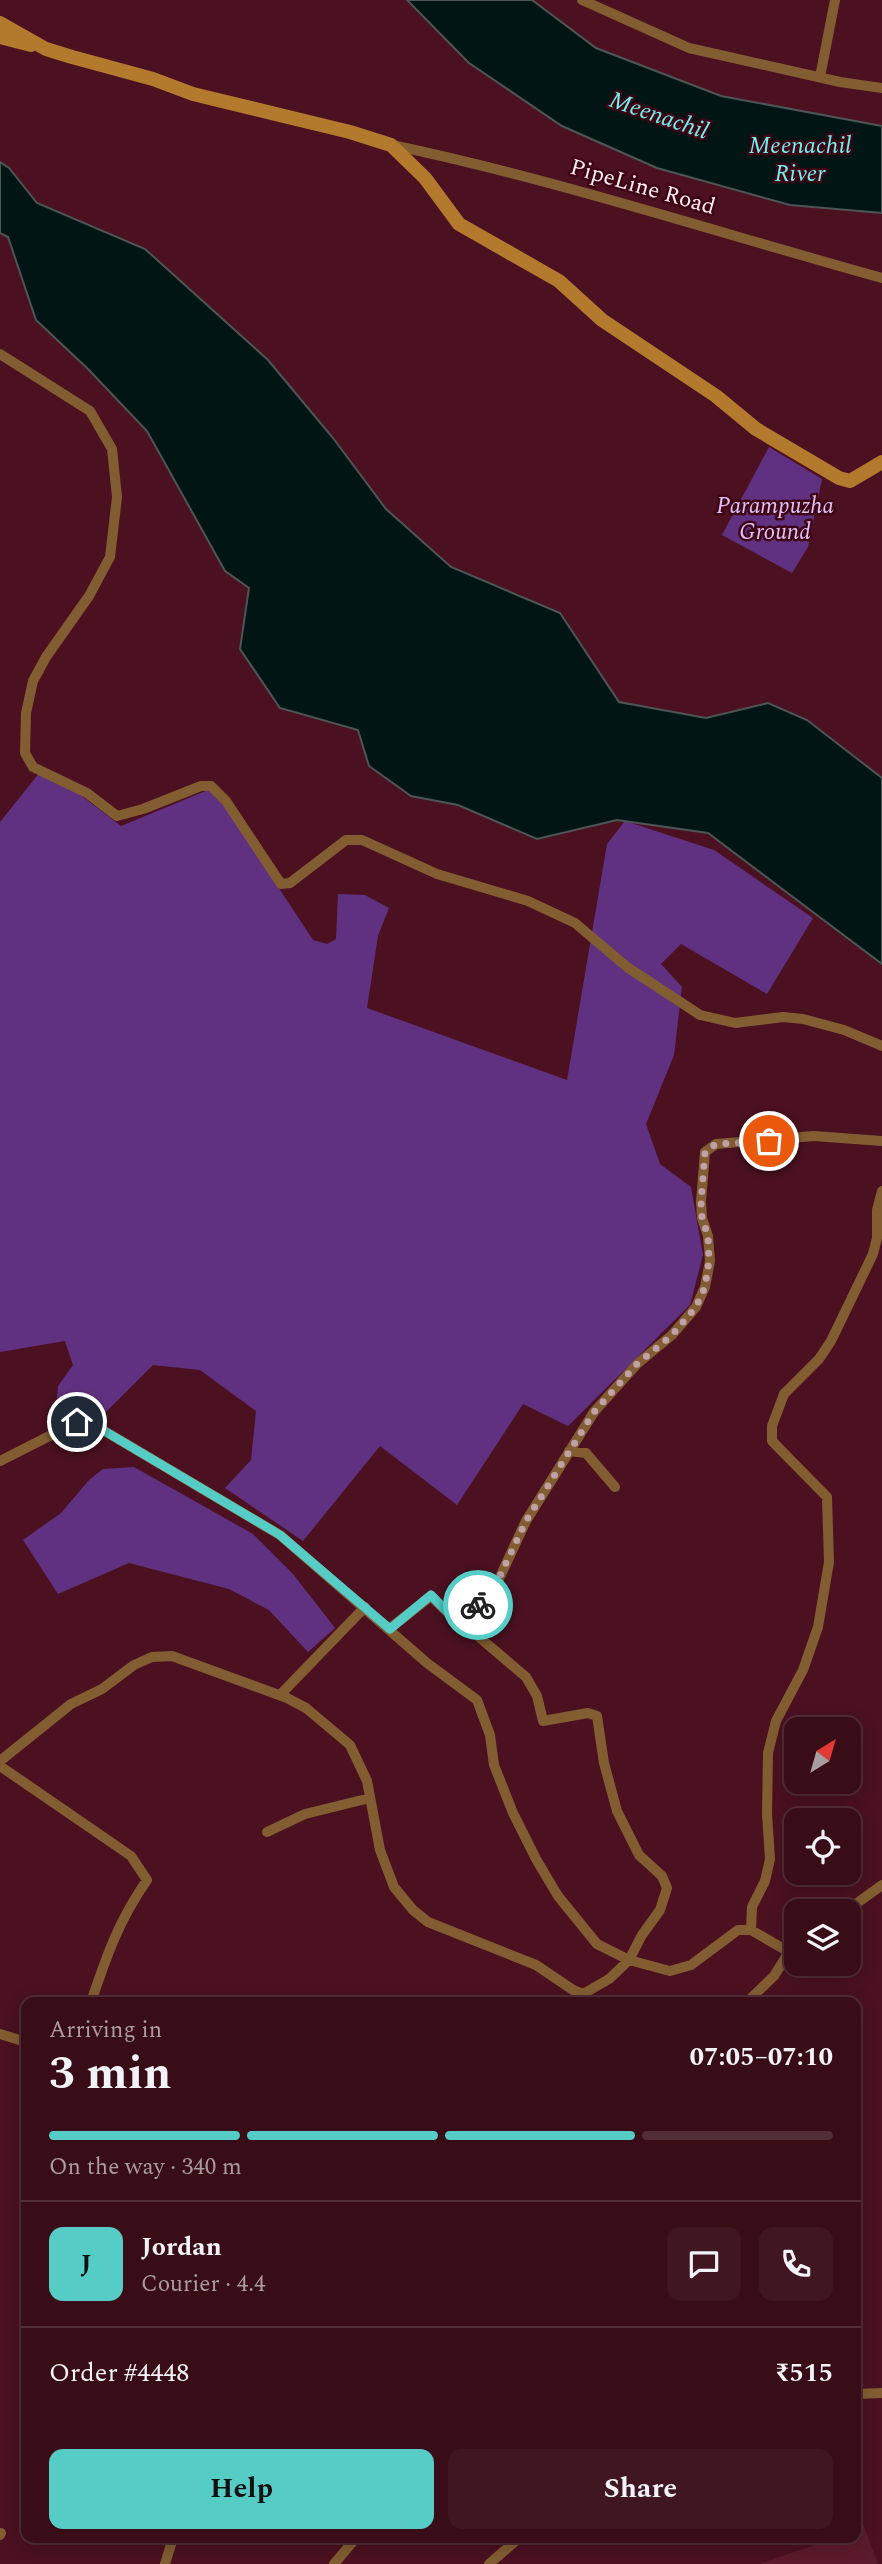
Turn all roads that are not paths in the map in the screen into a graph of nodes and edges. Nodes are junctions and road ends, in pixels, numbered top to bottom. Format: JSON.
{"nodes":[{"id":1,"x":582,"y":0,"type":"edge"},
{"id":2,"x":835,"y":0,"type":"edge"},
{"id":3,"x":0,"y":23,"type":"edge"},
{"id":4,"x":0,"y":37,"type":"edge"},
{"id":5,"x":46,"y":49,"type":"junction"},
{"id":6,"x":820,"y":77,"type":"junction"},
{"id":7,"x":882,"y":89,"type":"edge"},
{"id":8,"x":391,"y":145,"type":"junction"},
{"id":9,"x":882,"y":278,"type":"edge"},
{"id":10,"x":0,"y":354,"type":"edge"},
{"id":11,"x":882,"y":462,"type":"edge"},
{"id":12,"x":882,"y":1046,"type":"edge"},
{"id":13,"x":882,"y":1141,"type":"edge"},
{"id":14,"x":882,"y":1191,"type":"edge"},
{"id":15,"x":569,"y":1451,"type":"junction"},
{"id":16,"x":0,"y":1461,"type":"edge"},
{"id":17,"x":615,"y":1487,"type":"dead end"},
{"id":18,"x":365,"y":1607,"type":"junction"},
{"id":19,"x":461,"y":1626,"type":"junction"},
{"id":20,"x":390,"y":1629,"type":"junction"},
{"id":21,"x":280,"y":1695,"type":"junction"},
{"id":22,"x":0,"y":1763,"type":"edge"},
{"id":23,"x":370,"y":1798,"type":"junction"},
{"id":24,"x":267,"y":1832,"type":"dead end"},
{"id":25,"x":882,"y":1885,"type":"edge"},
{"id":26,"x":861,"y":1900,"type":"edge"},
{"id":27,"x":751,"y":1930,"type":"junction"},
{"id":28,"x":784,"y":1945,"type":"edge"},
{"id":29,"x":629,"y":1960,"type":"junction"},
{"id":30,"x":784,"y":1962,"type":"edge"},
{"id":31,"x":93,"y":1997,"type":"edge"},
{"id":32,"x":752,"y":1997,"type":"edge"},
{"id":33,"x":0,"y":2034,"type":"edge"},
{"id":34,"x":21,"y":2040,"type":"edge"},
{"id":35,"x":882,"y":2393,"type":"edge"},
{"id":36,"x":861,"y":2394,"type":"edge"},
{"id":37,"x":171,"y":2543,"type":"edge"},
{"id":38,"x":352,"y":2543,"type":"edge"},
{"id":39,"x":513,"y":2543,"type":"edge"},
{"id":40,"x":165,"y":2564,"type":"edge"},
{"id":41,"x":334,"y":2564,"type":"edge"},
{"id":42,"x":489,"y":2564,"type":"edge"}],
"edges":[{"from":1,"to":6,"type":"street"},
{"from":2,"to":6,"type":"street"},
{"from":3,"to":5,"type":"main road"},
{"from":4,"to":5,"type":"main road"},
{"from":5,"to":8,"type":"main road"},
{"from":6,"to":7,"type":"street"},
{"from":8,"to":9,"type":"street","name":"PipeLine Road"},
{"from":8,"to":11,"type":"main road"},
{"from":10,"to":12,"type":"street"},
{"from":13,"to":15,"type":"street"},
{"from":14,"to":27,"type":"street"},
{"from":15,"to":17,"type":"street"},
{"from":15,"to":19,"type":"street"},
{"from":16,"to":18,"type":"street"},
{"from":18,"to":20,"type":"street"},
{"from":18,"to":21,"type":"street"},
{"from":19,"to":20,"type":"street"},
{"from":19,"to":29,"type":"street"},
{"from":20,"to":29,"type":"street"},
{"from":21,"to":22,"type":"street"},
{"from":21,"to":23,"type":"street"},
{"from":22,"to":31,"type":"street"},
{"from":23,"to":24,"type":"street"},
{"from":23,"to":29,"type":"street"},
{"from":25,"to":26,"type":"street"},
{"from":27,"to":28,"type":"street"},
{"from":27,"to":29,"type":"street"},
{"from":30,"to":32,"type":"street"},
{"from":33,"to":34,"type":"street"},
{"from":35,"to":36,"type":"street"},
{"from":37,"to":40,"type":"street"},
{"from":38,"to":41,"type":"street"},
{"from":39,"to":42,"type":"street"}]}
